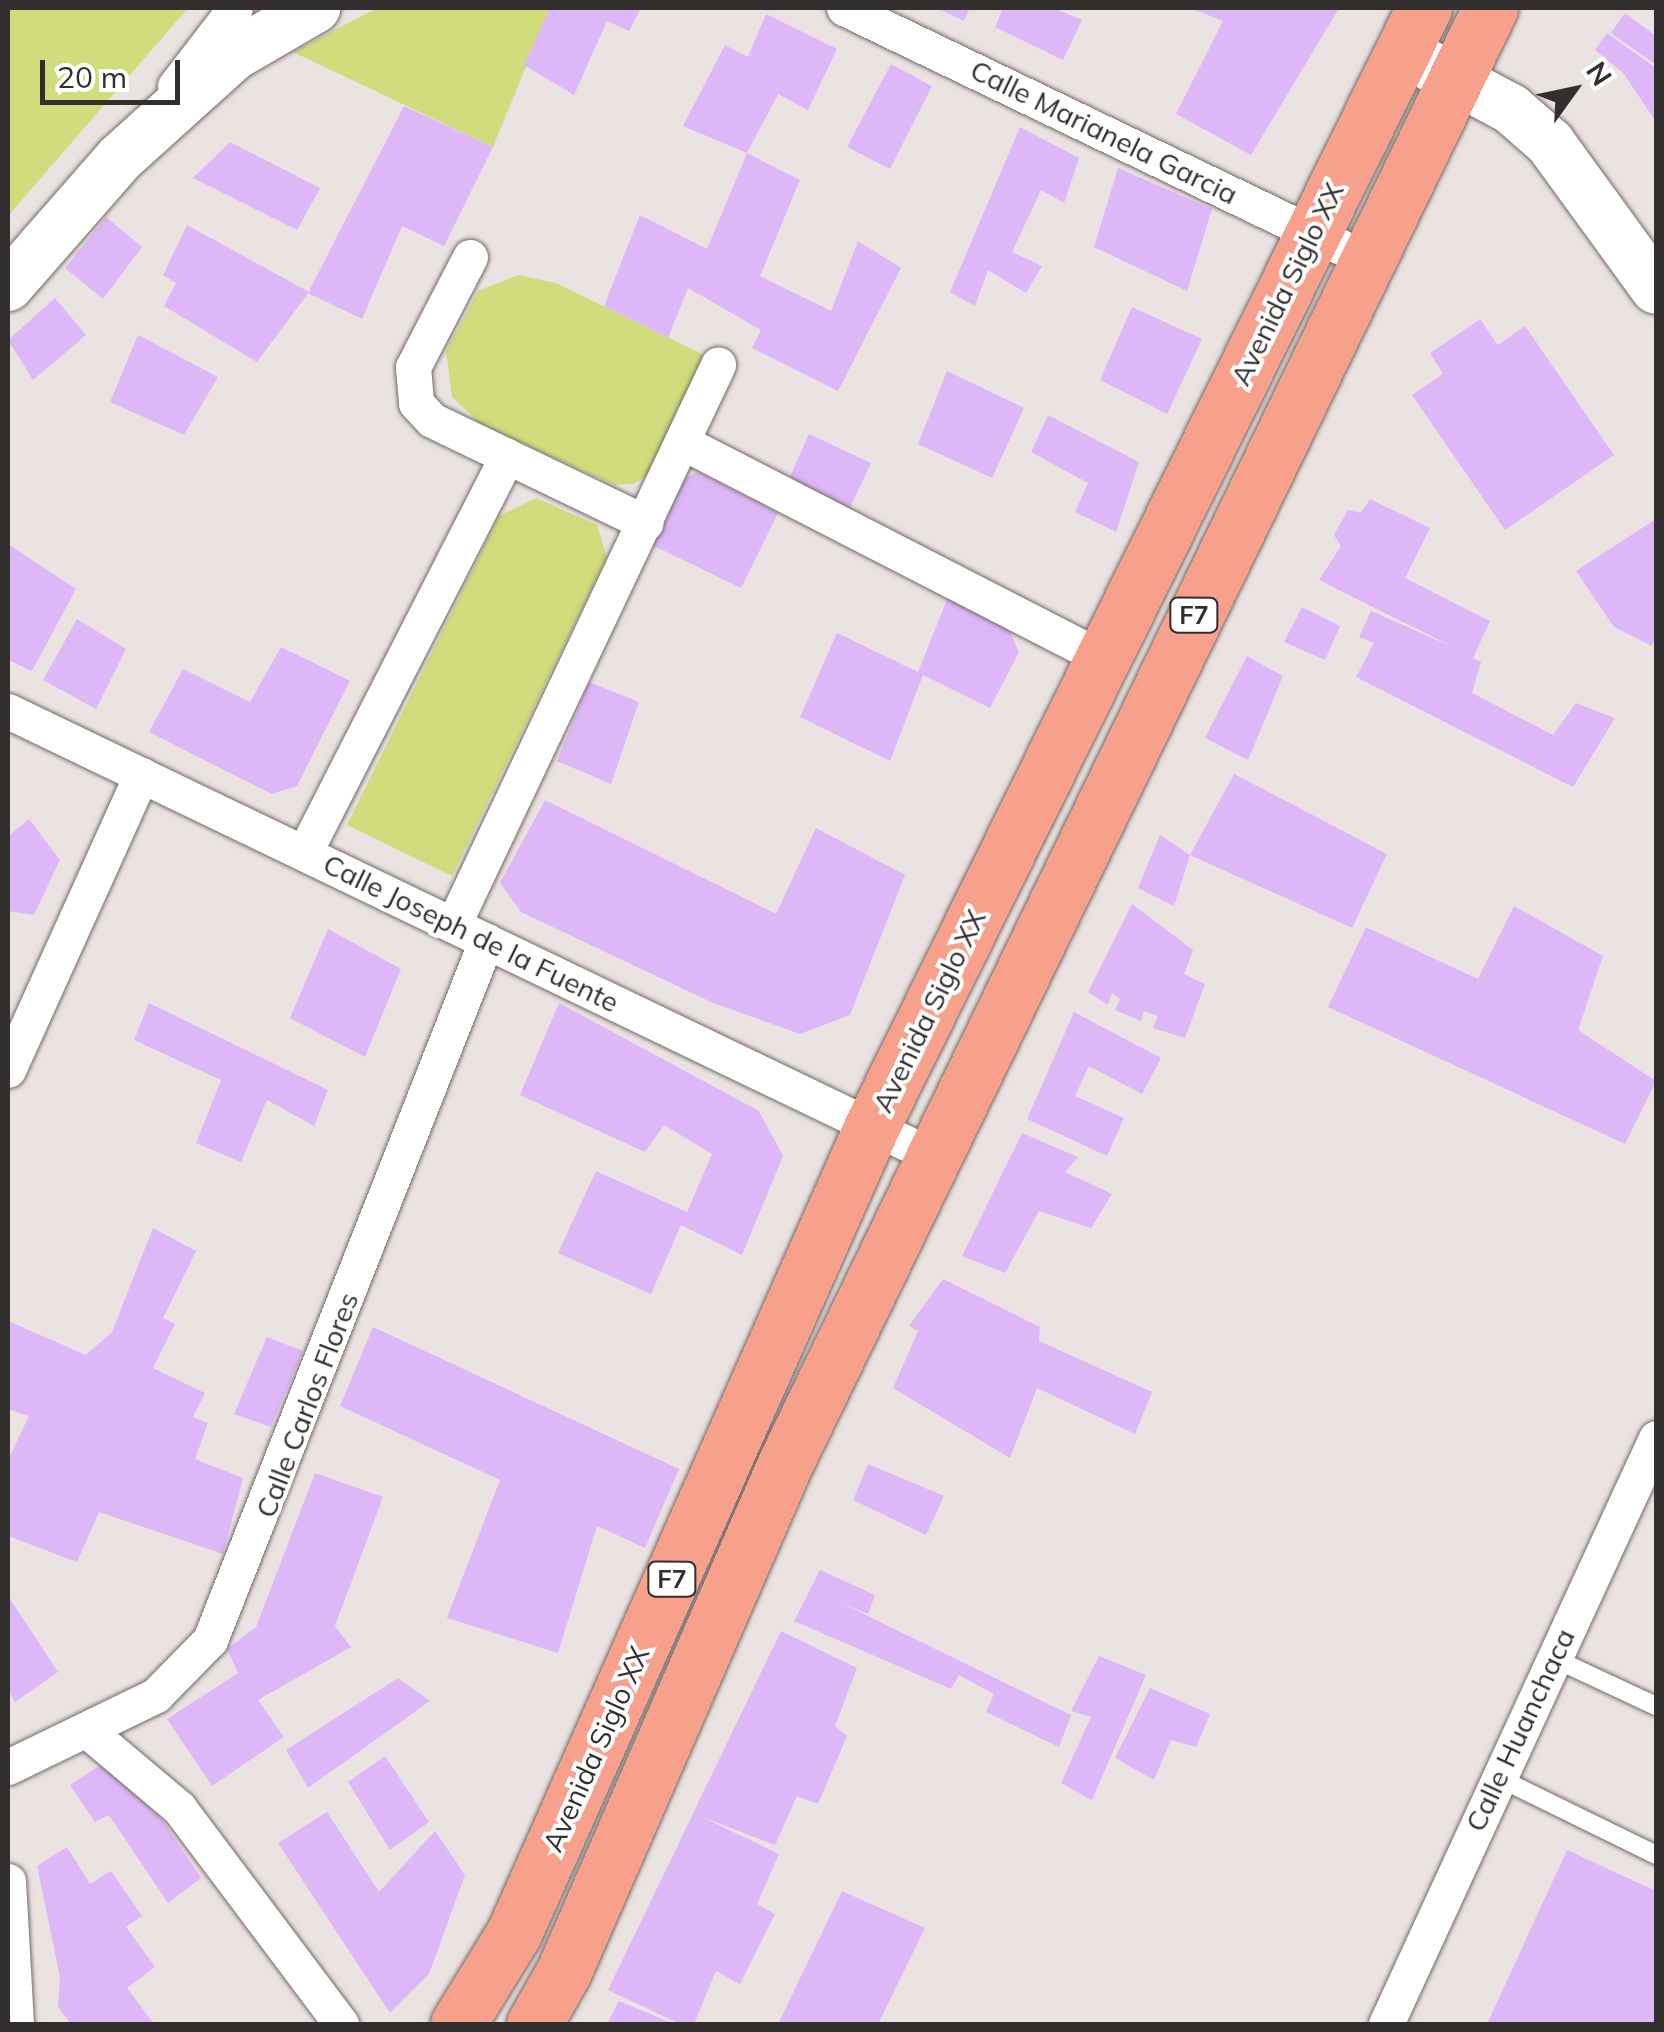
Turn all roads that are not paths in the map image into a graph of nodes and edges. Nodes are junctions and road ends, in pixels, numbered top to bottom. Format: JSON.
{"nodes":[{"id":1,"x":235,"y":8,"type":"edge"},
{"id":2,"x":315,"y":8,"type":"edge"},
{"id":3,"x":844,"y":8,"type":"edge"},
{"id":4,"x":1490,"y":8,"type":"edge"},
{"id":5,"x":1413,"y":29,"type":"edge"},
{"id":6,"x":1452,"y":74,"type":"junction"},
{"id":7,"x":118,"y":160,"type":"junction"},
{"id":8,"x":1313,"y":232,"type":"junction"},
{"id":9,"x":470,"y":257,"type":"dead end"},
{"id":10,"x":1364,"y":258,"type":"junction"},
{"id":11,"x":8,"y":286,"type":"edge"},
{"id":12,"x":1656,"y":289,"type":"edge"},
{"id":13,"x":718,"y":365,"type":"dead end"},
{"id":14,"x":684,"y":443,"type":"junction"},
{"id":15,"x":507,"y":456,"type":"junction"},
{"id":16,"x":646,"y":524,"type":"junction"},
{"id":17,"x":1103,"y":658,"type":"junction"},
{"id":18,"x":8,"y":711,"type":"edge"},
{"id":19,"x":141,"y":775,"type":"junction"},
{"id":20,"x":304,"y":853,"type":"junction"},
{"id":21,"x":453,"y":925,"type":"junction"},
{"id":22,"x":486,"y":940,"type":"junction"},
{"id":23,"x":8,"y":1070,"type":"edge"},
{"id":24,"x":872,"y":1126,"type":"junction"},
{"id":25,"x":935,"y":1156,"type":"junction"},
{"id":26,"x":1656,"y":1438,"type":"edge"},
{"id":27,"x":1552,"y":1658,"type":"junction"},
{"id":28,"x":1656,"y":1706,"type":"edge"},
{"id":29,"x":90,"y":1733,"type":"junction"},
{"id":30,"x":8,"y":1767,"type":"edge"},
{"id":31,"x":1498,"y":1777,"type":"junction"},
{"id":32,"x":1656,"y":1855,"type":"edge"},
{"id":33,"x":8,"y":1881,"type":"edge"},
{"id":34,"x":16,"y":2024,"type":"edge"},
{"id":35,"x":341,"y":2024,"type":"edge"},
{"id":36,"x":458,"y":2024,"type":"edge"},
{"id":37,"x":534,"y":2024,"type":"edge"},
{"id":38,"x":1386,"y":2024,"type":"edge"}],
"edges":[{"from":1,"to":7,"type":"street"},
{"from":2,"to":7,"type":"street"},
{"from":3,"to":8,"type":"street","name":"Calle Marianela Garcia"},
{"from":4,"to":6,"type":"highway","name":"Avenida Siglo XX"},
{"from":5,"to":6,"type":"street"},
{"from":5,"to":8,"type":"highway","name":"Avenida Siglo XX","number":"F7"},
{"from":6,"to":10,"type":"highway","name":"Avenida Siglo XX","number":"F7"},
{"from":6,"to":12,"type":"street"},
{"from":7,"to":11,"type":"street"},
{"from":8,"to":10,"type":"street","name":"Calle Marianela Garcia"},
{"from":8,"to":17,"type":"highway","name":"Avenida Siglo XX","number":"F7"},
{"from":9,"to":15,"type":"street"},
{"from":10,"to":25,"type":"highway","name":"Avenida Siglo XX","number":"F7"},
{"from":13,"to":14,"type":"street"},
{"from":14,"to":16,"type":"street"},
{"from":14,"to":17,"type":"street"},
{"from":15,"to":16,"type":"street"},
{"from":15,"to":20,"type":"street"},
{"from":16,"to":21,"type":"street"},
{"from":17,"to":24,"type":"highway","name":"Avenida Siglo XX","number":"F7"},
{"from":18,"to":19,"type":"street","name":"Calle Joseph de la Fuente"},
{"from":19,"to":20,"type":"street","name":"Calle Joseph de la Fuente"},
{"from":19,"to":23,"type":"street"},
{"from":20,"to":21,"type":"street","name":"Calle Joseph de la Fuente"},
{"from":21,"to":22,"type":"street","name":"Calle Joseph de la Fuente"},
{"from":22,"to":24,"type":"street","name":"Calle Joseph de la Fuente"},
{"from":22,"to":29,"type":"street","name":"Calle Carlos Flores"},
{"from":24,"to":25,"type":"street","name":"Calle Joseph de la Fuente"},
{"from":24,"to":36,"type":"highway","name":"Avenida Siglo XX","number":"F7"},
{"from":25,"to":37,"type":"highway","name":"Avenida Siglo XX","number":"F7"},
{"from":26,"to":27,"type":"street","name":"Calle Huanchaca"},
{"from":27,"to":28,"type":"lane"},
{"from":27,"to":31,"type":"street","name":"Calle Huanchaca"},
{"from":29,"to":30,"type":"street","name":"Calle Carlos Flores"},
{"from":29,"to":35,"type":"street"},
{"from":31,"to":32,"type":"lane"},
{"from":31,"to":38,"type":"street","name":"Calle Huanchaca"},
{"from":33,"to":34,"type":"street"}]}
